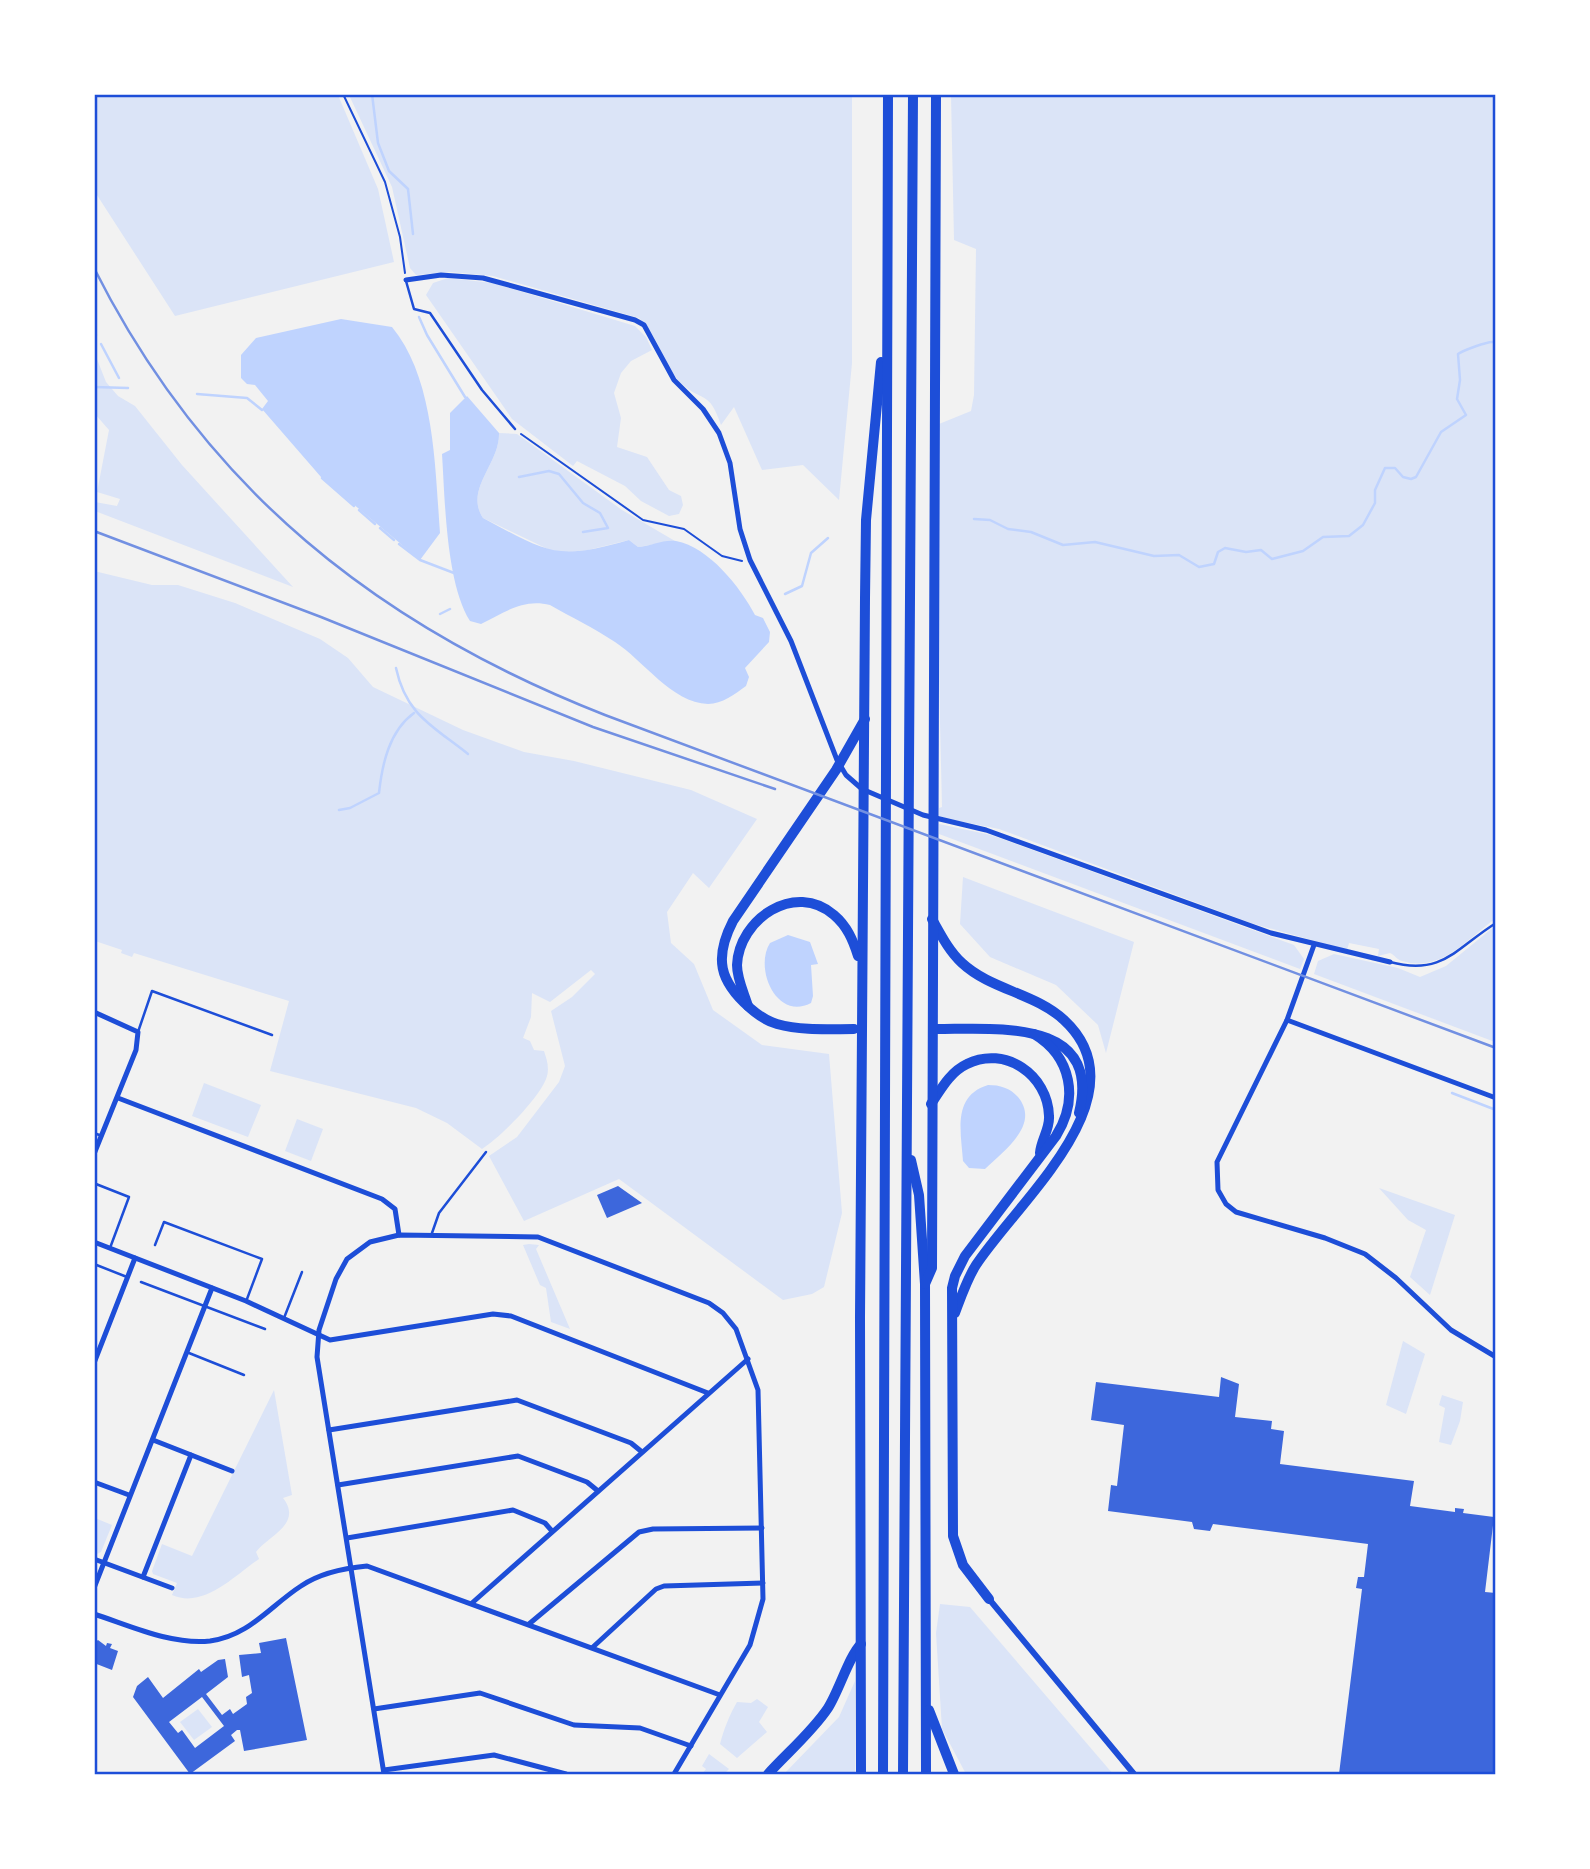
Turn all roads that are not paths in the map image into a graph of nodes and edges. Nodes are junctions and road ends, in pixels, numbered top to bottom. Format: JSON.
{"nodes":[{"id":1,"x":888,"y":94,"type":"edge"},
{"id":2,"x":913,"y":94,"type":"edge"},
{"id":3,"x":936,"y":94,"type":"edge"},
{"id":4,"x":406,"y":281,"type":"joint"},
{"id":5,"x":887,"y":302,"type":"junction"},
{"id":6,"x":515,"y":429,"type":"road end"},
{"id":7,"x":865,"y":719,"type":"junction"},
{"id":8,"x":932,"y":919,"type":"junction"},
{"id":9,"x":1496,"y":923,"type":"edge"},
{"id":10,"x":1314,"y":945,"type":"junction"},
{"id":11,"x":1390,"y":962,"type":"joint"},
{"id":12,"x":861,"y":965,"type":"junction"},
{"id":13,"x":749,"y":1007,"type":"junction"},
{"id":14,"x":94,"y":1012,"type":"edge"},
{"id":15,"x":1287,"y":1020,"type":"junction"},
{"id":16,"x":853,"y":1029,"type":"dead end"},
{"id":17,"x":937,"y":1029,"type":"dead end"},
{"id":18,"x":138,"y":1032,"type":"junction"},
{"id":19,"x":1034,"y":1034,"type":"junction"},
{"id":20,"x":272,"y":1035,"type":"dead end"},
{"id":21,"x":118,"y":1098,"type":"junction"},
{"id":22,"x":1496,"y":1098,"type":"edge"},
{"id":23,"x":930,"y":1104,"type":"junction"},
{"id":24,"x":1077,"y":1127,"type":"junction"},
{"id":25,"x":94,"y":1133,"type":"edge"},
{"id":26,"x":102,"y":1136,"type":"junction"},
{"id":27,"x":907,"y":1143,"type":"junction"},
{"id":28,"x":485,"y":1152,"type":"dead end"},
{"id":29,"x":94,"y":1154,"type":"edge"},
{"id":30,"x":1040,"y":1157,"type":"junction"},
{"id":31,"x":96,"y":1184,"type":"edge"},
{"id":32,"x":399,"y":1235,"type":"junction"},
{"id":33,"x":431,"y":1235,"type":"junction"},
{"id":34,"x":94,"y":1242,"type":"edge"},
{"id":35,"x":155,"y":1245,"type":"dead end"},
{"id":36,"x":110,"y":1248,"type":"junction"},
{"id":37,"x":135,"y":1258,"type":"junction"},
{"id":38,"x":94,"y":1264,"type":"edge"},
{"id":39,"x":302,"y":1272,"type":"dead end"},
{"id":40,"x":128,"y":1278,"type":"junction"},
{"id":41,"x":141,"y":1282,"type":"dead end"},
{"id":42,"x":925,"y":1284,"type":"junction"},
{"id":43,"x":212,"y":1288,"type":"junction"},
{"id":44,"x":246,"y":1301,"type":"junction"},
{"id":45,"x":205,"y":1306,"type":"junction"},
{"id":46,"x":284,"y":1318,"type":"junction"},
{"id":47,"x":953,"y":1318,"type":"junction"},
{"id":48,"x":265,"y":1329,"type":"dead end"},
{"id":49,"x":318,"y":1337,"type":"junction"},
{"id":50,"x":186,"y":1352,"type":"junction"},
{"id":51,"x":1496,"y":1357,"type":"edge"},
{"id":52,"x":748,"y":1359,"type":"junction"},
{"id":53,"x":94,"y":1363,"type":"edge"},
{"id":54,"x":244,"y":1375,"type":"dead end"},
{"id":55,"x":708,"y":1393,"type":"junction"},
{"id":56,"x":329,"y":1430,"type":"junction"},
{"id":57,"x":153,"y":1440,"type":"junction"},
{"id":58,"x":642,"y":1452,"type":"junction"},
{"id":59,"x":191,"y":1455,"type":"junction"},
{"id":60,"x":232,"y":1471,"type":"dead end"},
{"id":61,"x":94,"y":1482,"type":"edge"},
{"id":62,"x":338,"y":1485,"type":"junction"},
{"id":63,"x":598,"y":1491,"type":"junction"},
{"id":64,"x":130,"y":1495,"type":"junction"},
{"id":65,"x":762,"y":1528,"type":"junction"},
{"id":66,"x":552,"y":1531,"type":"junction"},
{"id":67,"x":347,"y":1538,"type":"junction"},
{"id":68,"x":94,"y":1559,"type":"edge"},
{"id":69,"x":104,"y":1562,"type":"junction"},
{"id":70,"x":351,"y":1567,"type":"junction"},
{"id":71,"x":143,"y":1577,"type":"junction"},
{"id":72,"x":763,"y":1583,"type":"junction"},
{"id":73,"x":94,"y":1588,"type":"edge"},
{"id":74,"x":172,"y":1588,"type":"dead end"},
{"id":75,"x":989,"y":1599,"type":"joint"},
{"id":76,"x":471,"y":1603,"type":"junction"},
{"id":77,"x":94,"y":1614,"type":"edge"},
{"id":78,"x":529,"y":1624,"type":"junction"},
{"id":79,"x":861,"y":1644,"type":"junction"},
{"id":80,"x":593,"y":1647,"type":"junction"},
{"id":81,"x":720,"y":1695,"type":"junction"},
{"id":82,"x":926,"y":1700,"type":"junction"},
{"id":83,"x":374,"y":1709,"type":"junction"},
{"id":84,"x":691,"y":1746,"type":"junction"},
{"id":85,"x":384,"y":1772,"type":"edge"},
{"id":86,"x":565,"y":1774,"type":"edge"},
{"id":87,"x":674,"y":1774,"type":"edge"},
{"id":88,"x":768,"y":1774,"type":"edge"},
{"id":89,"x":861,"y":1774,"type":"edge"},
{"id":90,"x":883,"y":1774,"type":"edge"},
{"id":91,"x":903,"y":1774,"type":"edge"},
{"id":92,"x":926,"y":1774,"type":"edge"},
{"id":93,"x":954,"y":1774,"type":"edge"},
{"id":94,"x":1134,"y":1774,"type":"edge"}],
"edges":[{"from":1,"to":5,"type":"highway"},
{"from":2,"to":27,"type":"highway"},
{"from":3,"to":8,"type":"highway"},
{"from":4,"to":6,"type":"lane"},
{"from":4,"to":10,"type":"street"},
{"from":5,"to":7,"type":"highway"},
{"from":5,"to":90,"type":"highway"},
{"from":7,"to":12,"type":"highway"},
{"from":7,"to":13,"type":"highway"},
{"from":8,"to":23,"type":"highway"},
{"from":8,"to":24,"type":"highway"},
{"from":9,"to":11,"type":"lane"},
{"from":10,"to":11,"type":"street"},
{"from":10,"to":15,"type":"street"},
{"from":12,"to":13,"type":"highway"},
{"from":12,"to":79,"type":"highway"},
{"from":13,"to":16,"type":"highway"},
{"from":14,"to":18,"type":"street"},
{"from":15,"to":22,"type":"street"},
{"from":15,"to":51,"type":"street"},
{"from":17,"to":19,"type":"highway"},
{"from":18,"to":20,"type":"lane"},
{"from":18,"to":21,"type":"street"},
{"from":19,"to":24,"type":"highway"},
{"from":19,"to":30,"type":"highway"},
{"from":21,"to":26,"type":"street"},
{"from":21,"to":32,"type":"street"},
{"from":23,"to":30,"type":"highway"},
{"from":23,"to":42,"type":"highway"},
{"from":24,"to":47,"type":"highway"},
{"from":25,"to":26,"type":"lane"},
{"from":26,"to":29,"type":"street"},
{"from":27,"to":42,"type":"highway"},
{"from":27,"to":91,"type":"highway"},
{"from":28,"to":33,"type":"lane"},
{"from":30,"to":47,"type":"highway"},
{"from":31,"to":36,"type":"lane"},
{"from":32,"to":33,"type":"street"},
{"from":32,"to":49,"type":"street"},
{"from":33,"to":52,"type":"street"},
{"from":34,"to":36,"type":"street"},
{"from":35,"to":44,"type":"lane"},
{"from":36,"to":37,"type":"street"},
{"from":37,"to":40,"type":"street"},
{"from":37,"to":43,"type":"street"},
{"from":38,"to":40,"type":"lane"},
{"from":39,"to":46,"type":"lane"},
{"from":40,"to":53,"type":"street"},
{"from":41,"to":45,"type":"lane"},
{"from":42,"to":82,"type":"highway"},
{"from":43,"to":44,"type":"street"},
{"from":43,"to":45,"type":"street"},
{"from":44,"to":46,"type":"street"},
{"from":45,"to":48,"type":"lane"},
{"from":45,"to":50,"type":"street"},
{"from":46,"to":49,"type":"street"},
{"from":47,"to":75,"type":"highway"},
{"from":49,"to":55,"type":"street"},
{"from":49,"to":56,"type":"street"},
{"from":50,"to":54,"type":"lane"},
{"from":50,"to":57,"type":"street"},
{"from":52,"to":55,"type":"street"},
{"from":52,"to":65,"type":"street"},
{"from":55,"to":58,"type":"street"},
{"from":56,"to":58,"type":"street"},
{"from":56,"to":62,"type":"street"},
{"from":57,"to":59,"type":"street"},
{"from":57,"to":64,"type":"street"},
{"from":58,"to":63,"type":"street"},
{"from":59,"to":60,"type":"street"},
{"from":59,"to":71,"type":"street"},
{"from":61,"to":64,"type":"street"},
{"from":62,"to":63,"type":"street"},
{"from":62,"to":67,"type":"street"},
{"from":63,"to":66,"type":"street"},
{"from":64,"to":69,"type":"street"},
{"from":65,"to":72,"type":"street"},
{"from":65,"to":78,"type":"street"},
{"from":66,"to":67,"type":"street"},
{"from":66,"to":76,"type":"street"},
{"from":67,"to":70,"type":"street"},
{"from":68,"to":69,"type":"street"},
{"from":69,"to":71,"type":"street"},
{"from":69,"to":73,"type":"street"},
{"from":70,"to":76,"type":"street"},
{"from":70,"to":77,"type":"street"},
{"from":70,"to":83,"type":"street"},
{"from":71,"to":74,"type":"street"},
{"from":72,"to":80,"type":"street"},
{"from":72,"to":81,"type":"street"},
{"from":75,"to":94,"type":"street"},
{"from":76,"to":78,"type":"street"},
{"from":78,"to":80,"type":"street"},
{"from":79,"to":88,"type":"highway"},
{"from":79,"to":89,"type":"highway"},
{"from":80,"to":81,"type":"street"},
{"from":81,"to":84,"type":"street"},
{"from":82,"to":92,"type":"highway"},
{"from":82,"to":93,"type":"highway"},
{"from":83,"to":84,"type":"street"},
{"from":83,"to":85,"type":"street"},
{"from":84,"to":87,"type":"street"},
{"from":85,"to":86,"type":"street"}]}
